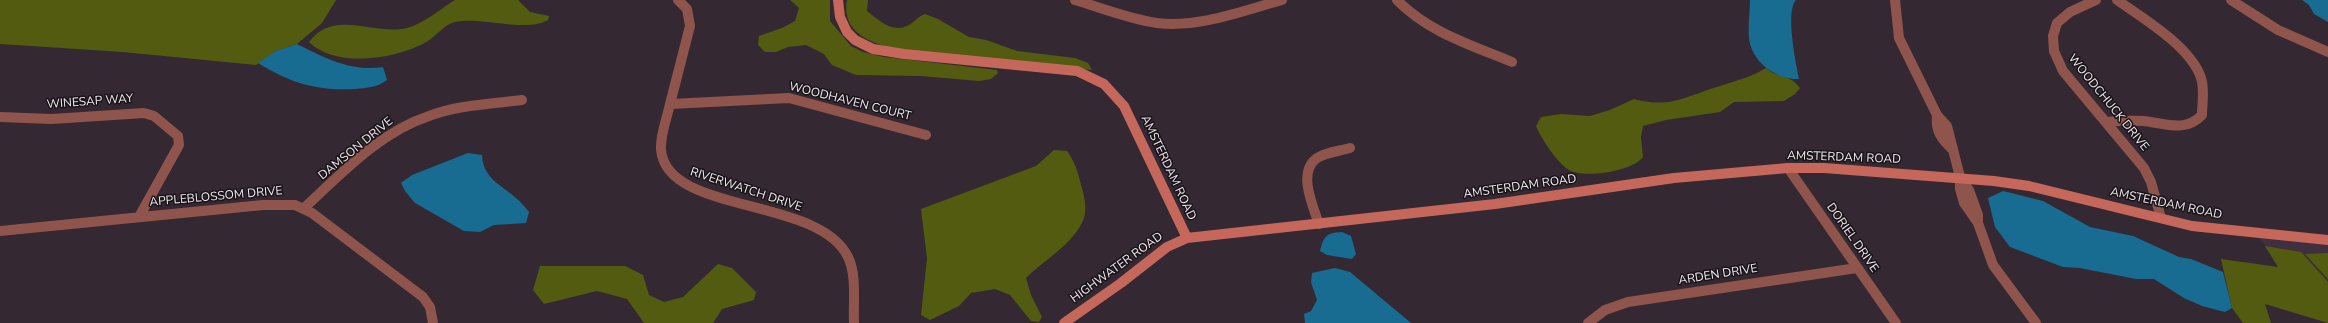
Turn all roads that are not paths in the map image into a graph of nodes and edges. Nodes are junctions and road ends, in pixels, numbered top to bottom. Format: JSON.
{"nodes":[{"id":1,"x":678,"y":0,"type":"edge"},
{"id":2,"x":838,"y":0,"type":"edge"},
{"id":3,"x":1075,"y":0,"type":"edge"},
{"id":4,"x":1282,"y":0,"type":"edge"},
{"id":5,"x":1397,"y":0,"type":"edge"},
{"id":6,"x":1896,"y":0,"type":"edge"},
{"id":7,"x":2096,"y":0,"type":"edge"},
{"id":8,"x":2117,"y":0,"type":"edge"},
{"id":9,"x":2231,"y":0,"type":"edge"},
{"id":10,"x":2328,"y":52,"type":"edge"},
{"id":11,"x":1512,"y":62,"type":"dead end"},
{"id":12,"x":522,"y":100,"type":"dead end"},
{"id":13,"x":671,"y":104,"type":"junction"},
{"id":14,"x":0,"y":117,"type":"edge"},
{"id":15,"x":2106,"y":122,"type":"junction"},
{"id":16,"x":926,"y":135,"type":"dead end"},
{"id":17,"x":1350,"y":148,"type":"dead end"},
{"id":18,"x":1788,"y":168,"type":"junction"},
{"id":19,"x":1960,"y":177,"type":"junction"},
{"id":20,"x":304,"y":208,"type":"junction"},
{"id":21,"x":140,"y":217,"type":"junction"},
{"id":22,"x":2161,"y":218,"type":"junction"},
{"id":23,"x":1319,"y":224,"type":"junction"},
{"id":24,"x":0,"y":231,"type":"edge"},
{"id":25,"x":1187,"y":238,"type":"junction"},
{"id":26,"x":2328,"y":240,"type":"edge"},
{"id":27,"x":1857,"y":268,"type":"junction"},
{"id":28,"x":433,"y":323,"type":"edge"},
{"id":29,"x":854,"y":323,"type":"edge"},
{"id":30,"x":1064,"y":323,"type":"edge"},
{"id":31,"x":1588,"y":323,"type":"edge"},
{"id":32,"x":1896,"y":323,"type":"edge"},
{"id":33,"x":2036,"y":323,"type":"edge"}],
"edges":[{"from":1,"to":13,"type":"street","name":"RIVERWATCH DRIVE"},
{"from":2,"to":25,"type":"street","name":"AMSTERDAM ROAD"},
{"from":3,"to":4,"type":"street"},
{"from":5,"to":11,"type":"street"},
{"from":6,"to":19,"type":"street"},
{"from":7,"to":15,"type":"street","name":"WOODCHUCK DRIVE"},
{"from":8,"to":15,"type":"street"},
{"from":9,"to":10,"type":"street"},
{"from":12,"to":20,"type":"street","name":"DAMSON DRIVE"},
{"from":13,"to":16,"type":"street","name":"WOODHAVEN COURT"},
{"from":13,"to":29,"type":"street","name":"RIVERWATCH DRIVE"},
{"from":14,"to":21,"type":"street","name":"WINESAP WAY"},
{"from":15,"to":22,"type":"street","name":"WOODCHUCK DRIVE"},
{"from":17,"to":23,"type":"street"},
{"from":18,"to":19,"type":"street","name":"AMSTERDAM ROAD"},
{"from":18,"to":23,"type":"street","name":"AMSTERDAM ROAD"},
{"from":18,"to":27,"type":"street","name":"DORIEL DRIVE"},
{"from":19,"to":22,"type":"street","name":"AMSTERDAM ROAD"},
{"from":19,"to":33,"type":"street"},
{"from":20,"to":21,"type":"street","name":"APPLEBLOSSOM DRIVE"},
{"from":20,"to":28,"type":"street","name":"APPLEBLOSSOM DRIVE"},
{"from":21,"to":24,"type":"street","name":"APPLEBLOSSOM DRIVE"},
{"from":22,"to":26,"type":"street","name":"AMSTERDAM ROAD"},
{"from":23,"to":25,"type":"street","name":"AMSTERDAM ROAD"},
{"from":25,"to":30,"type":"street","name":"HIGHWATER ROAD"},
{"from":27,"to":31,"type":"street","name":"ARDEN DRIVE"},
{"from":27,"to":32,"type":"street","name":"DORIEL DRIVE"}]}
